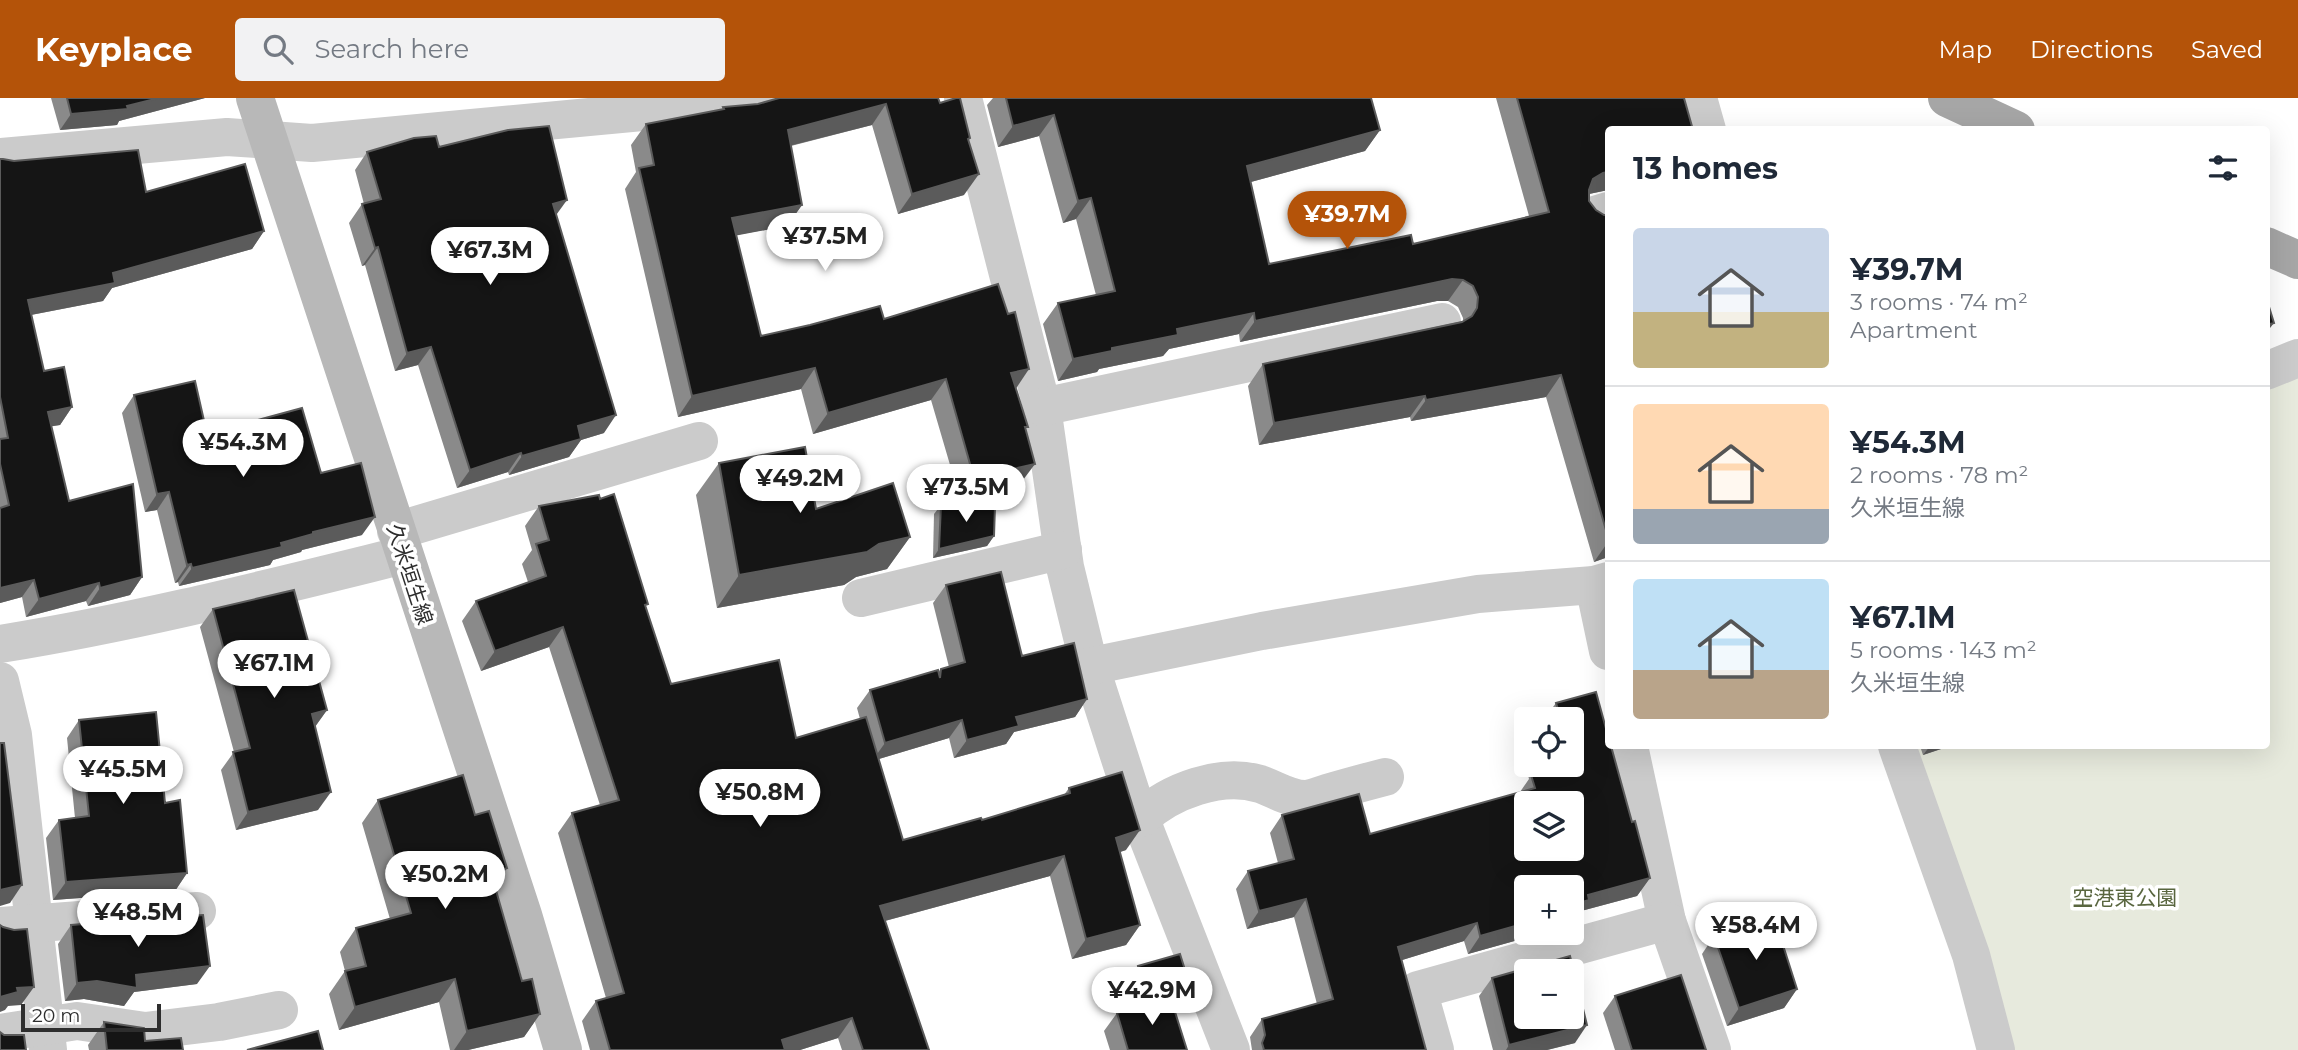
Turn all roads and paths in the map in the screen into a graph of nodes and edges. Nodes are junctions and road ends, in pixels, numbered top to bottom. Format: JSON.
{"nodes":[{"id":1,"x":255,"y":98,"type":"edge"},
{"id":2,"x":758,"y":98,"type":"edge"},
{"id":3,"x":962,"y":98,"type":"edge"},
{"id":4,"x":1698,"y":98,"type":"edge"},
{"id":5,"x":1947,"y":98,"type":"edge"},
{"id":6,"x":1706,"y":126,"type":"edge"},
{"id":7,"x":2006,"y":126,"type":"edge"},
{"id":8,"x":267,"y":140,"type":"junction"},
{"id":9,"x":0,"y":157,"type":"edge"},
{"id":10,"x":2270,"y":248,"type":"edge"},
{"id":11,"x":2298,"y":260,"type":"edge"},
{"id":12,"x":1442,"y":322,"type":"dead end"},
{"id":13,"x":2298,"y":358,"type":"edge"},
{"id":14,"x":2270,"y":369,"type":"edge"},
{"id":15,"x":1042,"y":407,"type":"junction"},
{"id":16,"x":699,"y":441,"type":"dead end"},
{"id":17,"x":400,"y":543,"type":"junction"},
{"id":18,"x":1063,"y":550,"type":"junction"},
{"id":19,"x":1601,"y":583,"type":"edge"},
{"id":20,"x":861,"y":598,"type":"dead end"},
{"id":21,"x":1605,"y":622,"type":"edge"},
{"id":22,"x":0,"y":644,"type":"edge"},
{"id":23,"x":1091,"y":666,"type":"junction"},
{"id":24,"x":0,"y":681,"type":"edge"},
{"id":25,"x":1630,"y":749,"type":"edge"},
{"id":26,"x":1898,"y":749,"type":"edge"},
{"id":27,"x":1385,"y":777,"type":"dead end"},
{"id":28,"x":1141,"y":818,"type":"junction"},
{"id":29,"x":197,"y":911,"type":"dead end"},
{"id":30,"x":1667,"y":921,"type":"junction"},
{"id":31,"x":17,"y":924,"type":"edge"},
{"id":32,"x":279,"y":1010,"type":"dead end"},
{"id":33,"x":0,"y":1033,"type":"edge"},
{"id":34,"x":47,"y":1038,"type":"edge"},
{"id":35,"x":563,"y":1050,"type":"edge"},
{"id":36,"x":1231,"y":1050,"type":"edge"},
{"id":37,"x":1435,"y":1050,"type":"edge"},
{"id":38,"x":1712,"y":1050,"type":"edge"},
{"id":39,"x":1996,"y":1050,"type":"edge"}],
"edges":[{"from":1,"to":8,"type":"main road","name":"久米垣生線"},
{"from":2,"to":8,"type":"street"},
{"from":3,"to":15,"type":"street"},
{"from":4,"to":6,"type":"street"},
{"from":5,"to":7,"type":"main road"},
{"from":8,"to":9,"type":"street"},
{"from":8,"to":17,"type":"main road","name":"久米垣生線"},
{"from":10,"to":11,"type":"main road"},
{"from":12,"to":15,"type":"street"},
{"from":13,"to":14,"type":"street"},
{"from":15,"to":18,"type":"street"},
{"from":16,"to":17,"type":"street"},
{"from":17,"to":22,"type":"street"},
{"from":17,"to":35,"type":"main road","name":"久米垣生線"},
{"from":18,"to":20,"type":"street"},
{"from":18,"to":23,"type":"street"},
{"from":19,"to":21,"type":"street"},
{"from":19,"to":23,"type":"street"},
{"from":23,"to":28,"type":"street"},
{"from":24,"to":31,"type":"street"},
{"from":25,"to":30,"type":"street"},
{"from":26,"to":39,"type":"street"},
{"from":27,"to":28,"type":"street"},
{"from":28,"to":36,"type":"street"},
{"from":29,"to":31,"type":"street"},
{"from":30,"to":37,"type":"street"},
{"from":30,"to":38,"type":"street"},
{"from":31,"to":34,"type":"street"},
{"from":32,"to":34,"type":"street"},
{"from":33,"to":34,"type":"street"}]}
